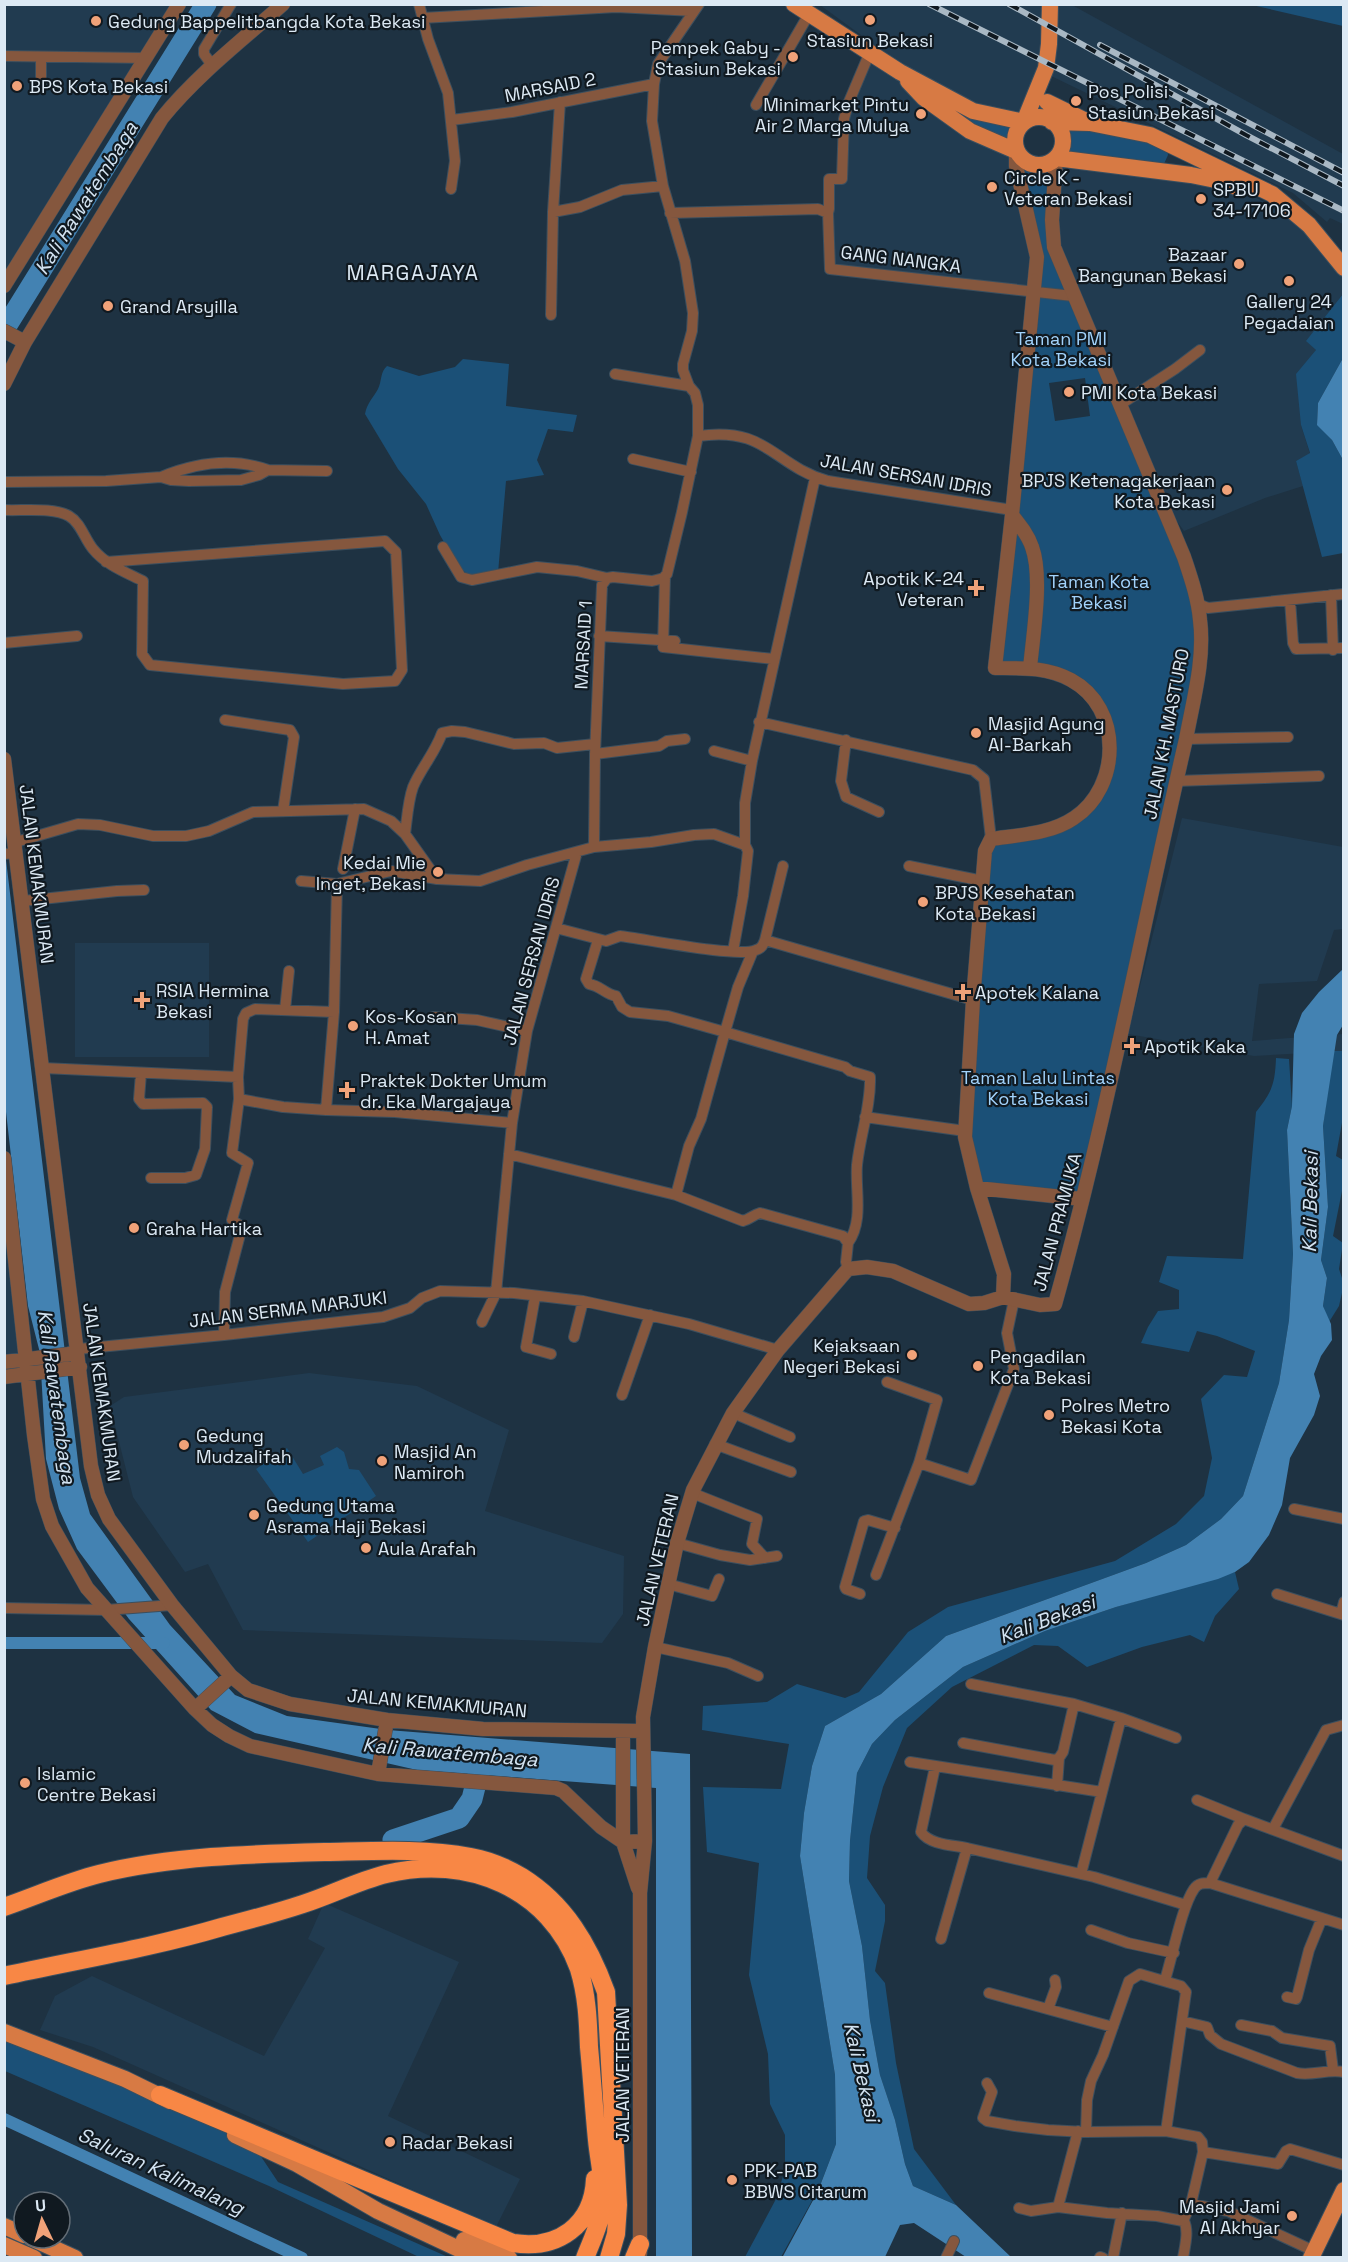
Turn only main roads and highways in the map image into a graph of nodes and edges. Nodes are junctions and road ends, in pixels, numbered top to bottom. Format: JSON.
{"nodes":[{"id":1,"x":794,"y":4,"type":"edge"},
{"id":2,"x":1050,"y":4,"type":"edge"},
{"id":3,"x":900,"y":72,"type":"junction"},
{"id":4,"x":1044,"y":73,"type":"junction"},
{"id":5,"x":1047,"y":102,"type":"junction"},
{"id":6,"x":1051,"y":121,"type":"junction"},
{"id":7,"x":1024,"y":122,"type":"junction"},
{"id":8,"x":1090,"y":123,"type":"junction"},
{"id":9,"x":1166,"y":143,"type":"junction"},
{"id":10,"x":1016,"y":151,"type":"junction"},
{"id":11,"x":1056,"y":159,"type":"junction"},
{"id":12,"x":1158,"y":172,"type":"junction"},
{"id":13,"x":1341,"y":265,"type":"edge"},
{"id":14,"x":4,"y":1907,"type":"edge"},
{"id":15,"x":4,"y":1976,"type":"edge"},
{"id":16,"x":4,"y":2032,"type":"edge"},
{"id":17,"x":160,"y":2095,"type":"junction"},
{"id":18,"x":597,"y":2142,"type":"junction"},
{"id":19,"x":297,"y":2164,"type":"junction"},
{"id":20,"x":1344,"y":2190,"type":"edge"},
{"id":21,"x":616,"y":2234,"type":"junction"},
{"id":22,"x":4,"y":2245,"type":"edge"},
{"id":23,"x":57,"y":2250,"type":"edge"},
{"id":24,"x":1313,"y":2254,"type":"edge"},
{"id":25,"x":33,"y":2258,"type":"edge"},
{"id":26,"x":75,"y":2258,"type":"edge"},
{"id":27,"x":478,"y":2258,"type":"edge"},
{"id":28,"x":509,"y":2258,"type":"edge"},
{"id":29,"x":585,"y":2258,"type":"edge"},
{"id":30,"x":609,"y":2258,"type":"edge"},
{"id":31,"x":616,"y":2258,"type":"edge"}],
"edges":[{"from":1,"to":3,"type":"main road"},
{"from":2,"to":4,"type":"main road"},
{"from":3,"to":7,"type":"main road"},
{"from":3,"to":10,"type":"main road"},
{"from":4,"to":5,"type":"main road"},
{"from":4,"to":7,"type":"main road"},
{"from":5,"to":6,"type":"main road"},
{"from":5,"to":8,"type":"main road"},
{"from":6,"to":7,"type":"main road"},
{"from":6,"to":8,"type":"main road"},
{"from":6,"to":11,"type":"main road"},
{"from":7,"to":10,"type":"main road"},
{"from":8,"to":9,"type":"main road"},
{"from":9,"to":12,"type":"main road"},
{"from":9,"to":13,"type":"main road"},
{"from":10,"to":11,"type":"main road"},
{"from":11,"to":12,"type":"main road"},
{"from":12,"to":13,"type":"main road"},
{"from":14,"to":21,"type":"highway"},
{"from":15,"to":18,"type":"highway"},
{"from":16,"to":17,"type":"main road"},
{"from":17,"to":18,"type":"highway"},
{"from":17,"to":19,"type":"main road"},
{"from":18,"to":29,"type":"highway"},
{"from":19,"to":27,"type":"main road"},
{"from":19,"to":28,"type":"main road"},
{"from":20,"to":24,"type":"main road"},
{"from":21,"to":30,"type":"highway"},
{"from":21,"to":31,"type":"highway"},
{"from":22,"to":25,"type":"main road"},
{"from":23,"to":26,"type":"main road"}]}
